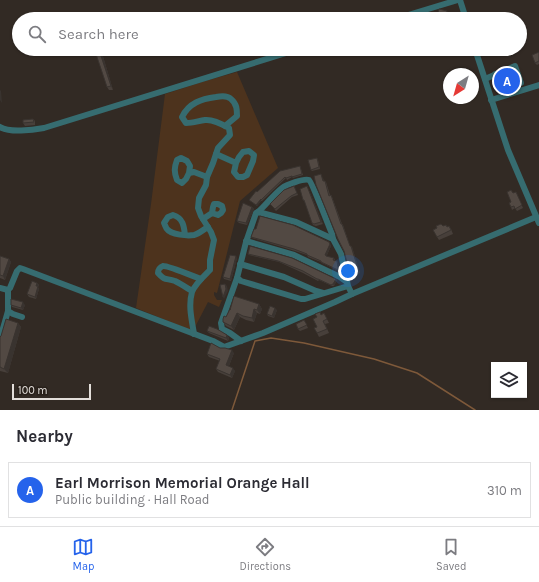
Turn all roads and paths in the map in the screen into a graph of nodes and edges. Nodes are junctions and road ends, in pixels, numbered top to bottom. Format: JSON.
{"nodes":[{"id":1,"x":459,"y":0,"type":"edge"},
{"id":2,"x":419,"y":12,"type":"edge"},
{"id":3,"x":463,"y":12,"type":"edge"},
{"id":4,"x":276,"y":56,"type":"edge"},
{"id":5,"x":477,"y":56,"type":"edge"},
{"id":6,"x":495,"y":74,"type":"junction"},
{"id":7,"x":484,"y":78,"type":"junction"},
{"id":8,"x":539,"y":85,"type":"edge"},
{"id":9,"x":491,"y":100,"type":"junction"},
{"id":10,"x":0,"y":126,"type":"edge"},
{"id":11,"x":225,"y":126,"type":"junction"},
{"id":12,"x":216,"y":154,"type":"junction"},
{"id":13,"x":236,"y":163,"type":"dead end"},
{"id":14,"x":189,"y":173,"type":"dead end"},
{"id":15,"x":207,"y":177,"type":"junction"},
{"id":16,"x":258,"y":212,"type":"junction"},
{"id":17,"x":212,"y":213,"type":"dead end"},
{"id":18,"x":203,"y":219,"type":"junction"},
{"id":19,"x":538,"y":220,"type":"edge"},
{"id":20,"x":208,"y":227,"type":"junction"},
{"id":21,"x":185,"y":235,"type":"dead end"},
{"id":22,"x":333,"y":239,"type":"junction"},
{"id":23,"x":246,"y":240,"type":"junction"},
{"id":24,"x":240,"y":264,"type":"junction"},
{"id":25,"x":237,"y":278,"type":"junction"},
{"id":26,"x":201,"y":279,"type":"junction"},
{"id":27,"x":347,"y":284,"type":"junction"},
{"id":28,"x":0,"y":288,"type":"edge"},
{"id":29,"x":8,"y":290,"type":"junction"},
{"id":30,"x":192,"y":292,"type":"junction"},
{"id":31,"x":324,"y":293,"type":"junction"},
{"id":32,"x":352,"y":294,"type":"junction"},
{"id":33,"x":8,"y":311,"type":"junction"},
{"id":34,"x":22,"y":317,"type":"dead end"},
{"id":35,"x":194,"y":334,"type":"junction"},
{"id":36,"x":0,"y":339,"type":"edge"},
{"id":37,"x":241,"y":341,"type":"junction"}],
"edges":[{"from":1,"to":2,"type":"street"},
{"from":1,"to":3,"type":"street"},
{"from":4,"to":10,"type":"street"},
{"from":5,"to":7,"type":"street"},
{"from":6,"to":6,"type":"street"},
{"from":6,"to":7,"type":"street"},
{"from":7,"to":9,"type":"street"},
{"from":8,"to":9,"type":"street"},
{"from":9,"to":19,"type":"street"},
{"from":11,"to":11,"type":"street"},
{"from":11,"to":12,"type":"street"},
{"from":12,"to":13,"type":"street"},
{"from":12,"to":15,"type":"street"},
{"from":14,"to":15,"type":"street"},
{"from":15,"to":18,"type":"street"},
{"from":16,"to":22,"type":"street"},
{"from":16,"to":22,"type":"street"},
{"from":16,"to":23,"type":"street"},
{"from":17,"to":18,"type":"street"},
{"from":18,"to":20,"type":"street"},
{"from":19,"to":32,"type":"street"},
{"from":20,"to":21,"type":"street"},
{"from":20,"to":26,"type":"street"},
{"from":22,"to":27,"type":"street"},
{"from":23,"to":24,"type":"street"},
{"from":23,"to":27,"type":"street"},
{"from":24,"to":25,"type":"street"},
{"from":24,"to":31,"type":"street"},
{"from":25,"to":31,"type":"street"},
{"from":25,"to":37,"type":"street"},
{"from":26,"to":30,"type":"street"},
{"from":26,"to":30,"type":"street"},
{"from":27,"to":31,"type":"street"},
{"from":27,"to":32,"type":"street"},
{"from":28,"to":29,"type":"street"},
{"from":29,"to":33,"type":"street"},
{"from":29,"to":35,"type":"street"},
{"from":30,"to":35,"type":"street"},
{"from":32,"to":37,"type":"street"},
{"from":33,"to":34,"type":"street"},
{"from":33,"to":36,"type":"street"},
{"from":35,"to":37,"type":"street"}]}
